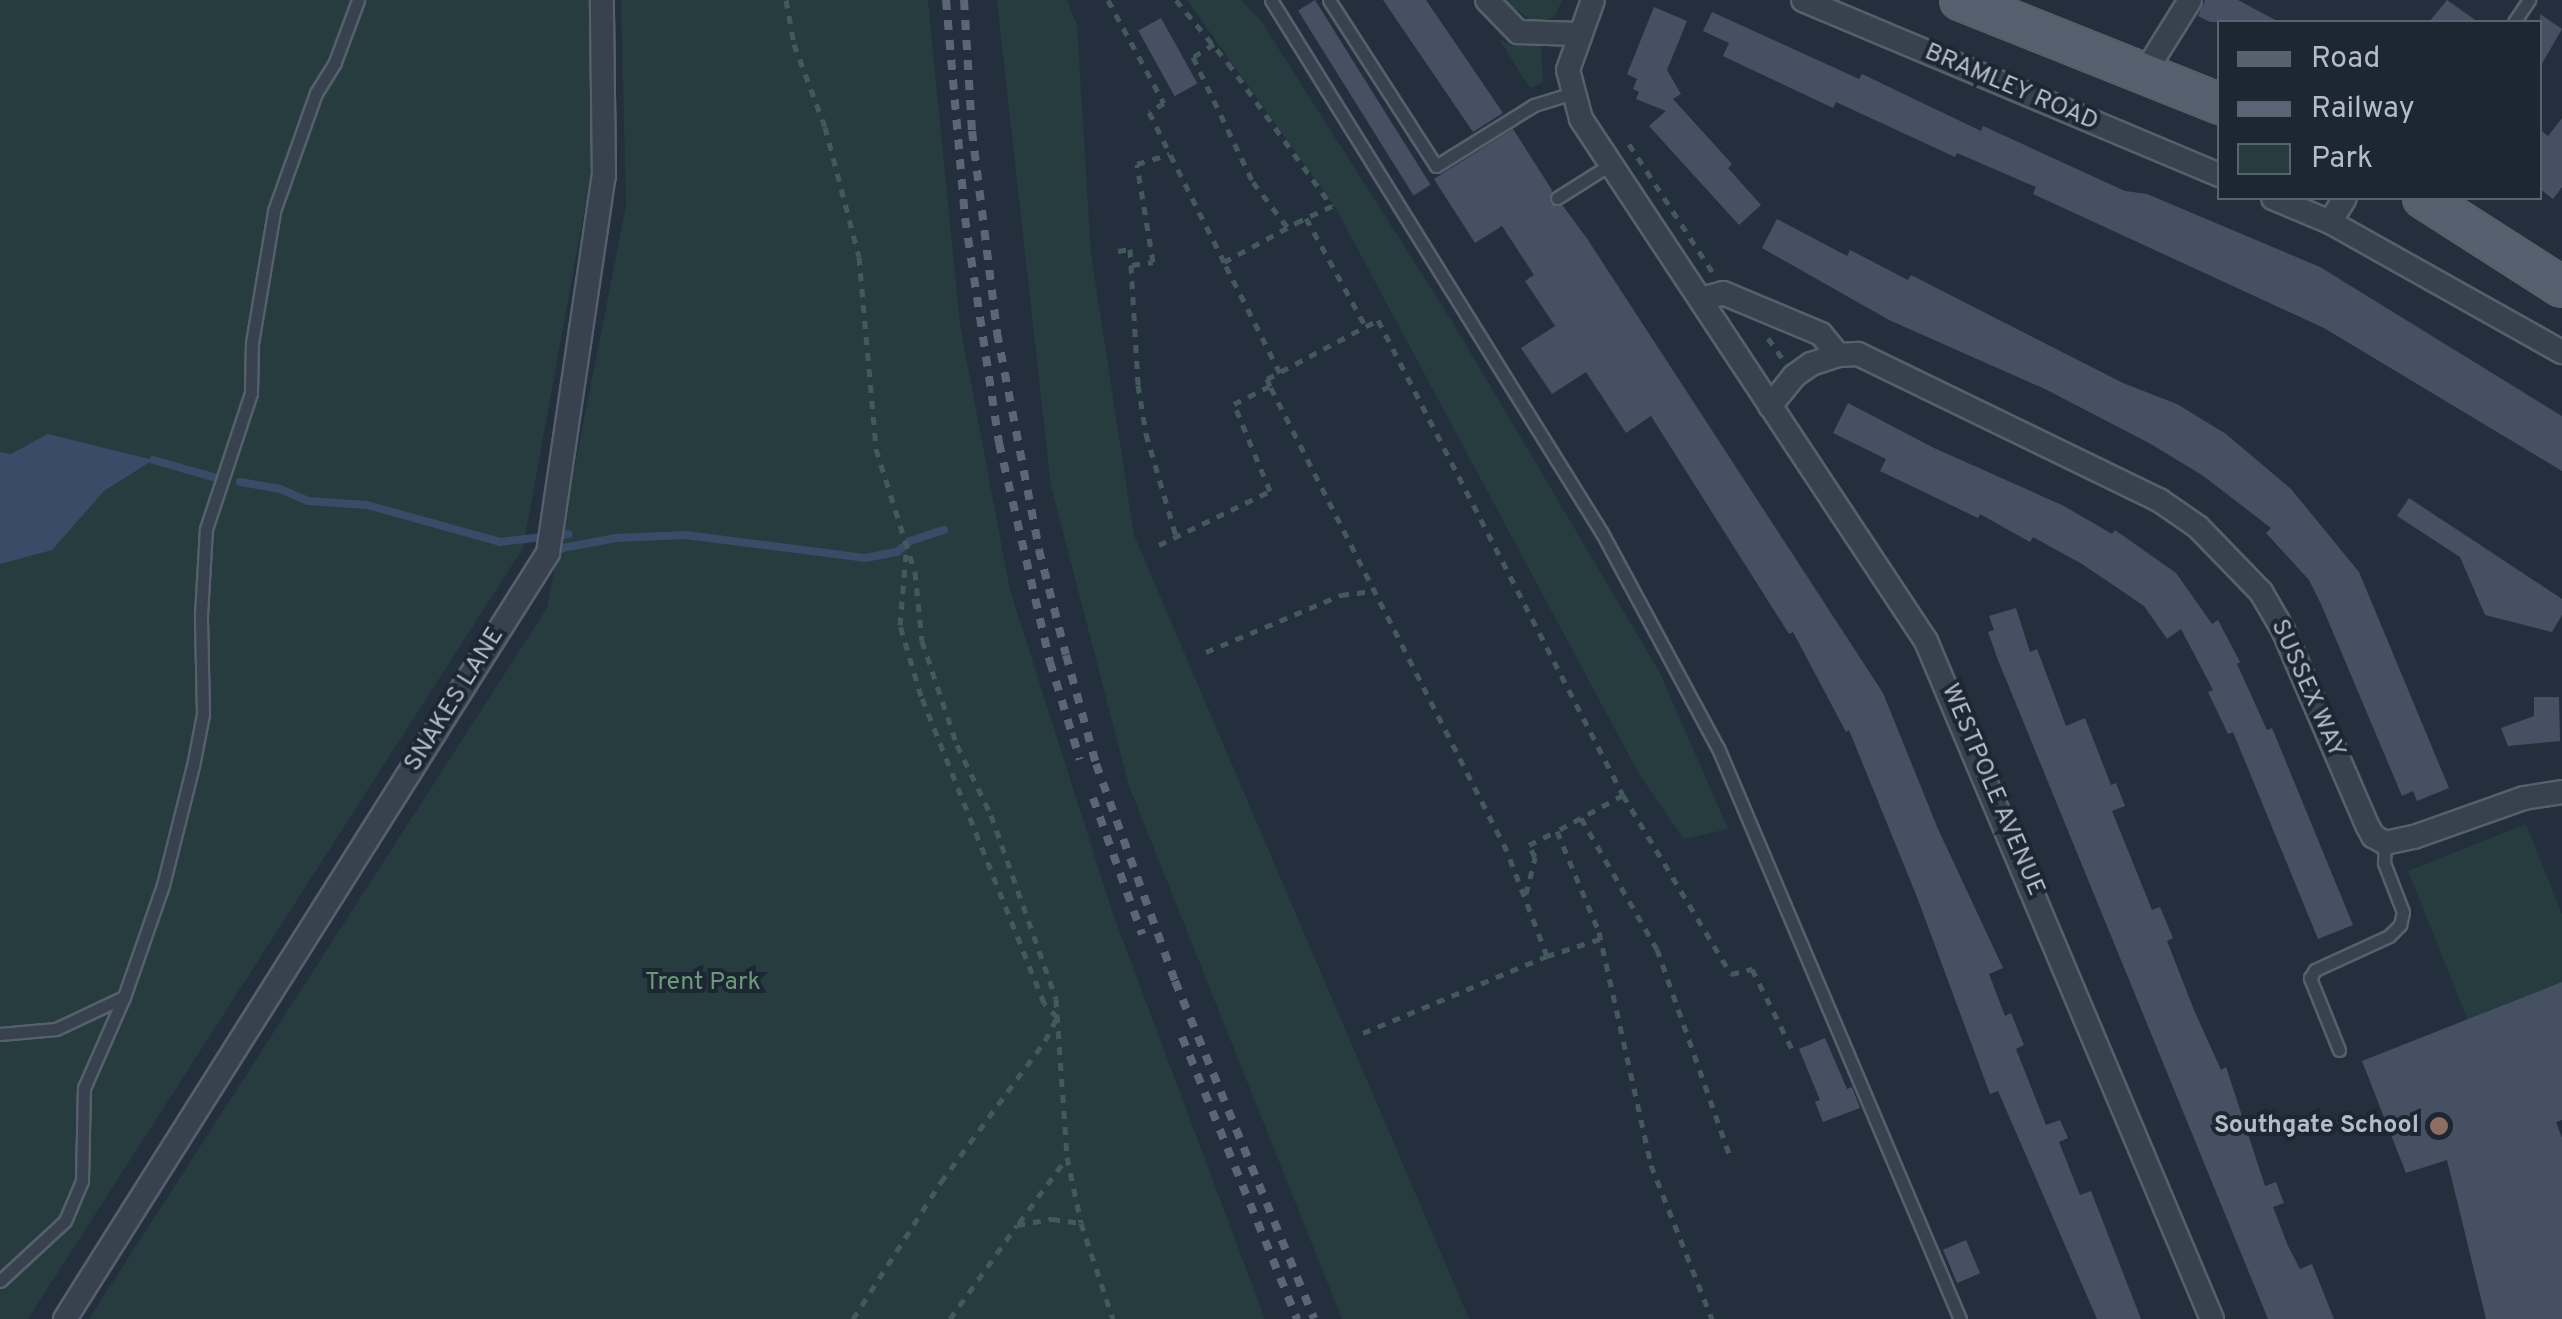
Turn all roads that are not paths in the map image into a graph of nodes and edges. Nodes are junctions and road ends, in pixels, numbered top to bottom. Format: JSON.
{"nodes":[{"id":1,"x":358,"y":0,"type":"edge"},
{"id":2,"x":602,"y":0,"type":"edge"},
{"id":3,"x":1271,"y":0,"type":"edge"},
{"id":4,"x":1329,"y":0,"type":"edge"},
{"id":5,"x":1487,"y":0,"type":"edge"},
{"id":6,"x":1593,"y":0,"type":"edge"},
{"id":7,"x":1803,"y":0,"type":"edge"},
{"id":8,"x":1960,"y":0,"type":"edge"},
{"id":9,"x":2190,"y":0,"type":"edge"},
{"id":10,"x":1577,"y":34,"type":"junction"},
{"id":11,"x":2144,"y":74,"type":"junction"},
{"id":12,"x":1570,"y":94,"type":"junction"},
{"id":13,"x":2217,"y":103,"type":"edge"},
{"id":14,"x":1611,"y":164,"type":"junction"},
{"id":15,"x":2217,"y":174,"type":"edge"},
{"id":16,"x":1558,"y":198,"type":"dead end"},
{"id":17,"x":2278,"y":200,"type":"edge"},
{"id":18,"x":2344,"y":200,"type":"edge"},
{"id":19,"x":2425,"y":200,"type":"edge"},
{"id":20,"x":2330,"y":222,"type":"junction"},
{"id":21,"x":2562,"y":288,"type":"edge"},
{"id":22,"x":1701,"y":299,"type":"junction"},
{"id":23,"x":2562,"y":352,"type":"edge"},
{"id":24,"x":1838,"y":354,"type":"junction"},
{"id":25,"x":1770,"y":406,"type":"junction"},
{"id":26,"x":2562,"y":792,"type":"edge"},
{"id":27,"x":2385,"y":843,"type":"junction"},
{"id":28,"x":124,"y":997,"type":"junction"},
{"id":29,"x":0,"y":1034,"type":"edge"},
{"id":30,"x":2339,"y":1050,"type":"dead end"},
{"id":31,"x":0,"y":1281,"type":"edge"},
{"id":32,"x":65,"y":1319,"type":"edge"},
{"id":33,"x":1960,"y":1319,"type":"edge"},
{"id":34,"x":2212,"y":1319,"type":"edge"}],
"edges":[{"from":1,"to":28,"type":"lane"},
{"from":2,"to":32,"type":"street","name":"SNAKES LANE"},
{"from":3,"to":33,"type":"lane"},
{"from":4,"to":12,"type":"lane"},
{"from":5,"to":10,"type":"street"},
{"from":6,"to":10,"type":"street"},
{"from":7,"to":15,"type":"street","name":"BRAMLEY ROAD"},
{"from":8,"to":11,"type":"main road"},
{"from":9,"to":11,"type":"street"},
{"from":10,"to":12,"type":"street"},
{"from":11,"to":13,"type":"main road"},
{"from":12,"to":14,"type":"street"},
{"from":14,"to":16,"type":"lane"},
{"from":14,"to":22,"type":"street"},
{"from":17,"to":20,"type":"street"},
{"from":18,"to":20,"type":"street"},
{"from":19,"to":21,"type":"main road"},
{"from":20,"to":23,"type":"street"},
{"from":22,"to":24,"type":"street","name":"SUSSEX WAY"},
{"from":22,"to":25,"type":"street","name":"WESTPOLE AVENUE"},
{"from":24,"to":25,"type":"street"},
{"from":24,"to":27,"type":"street","name":"SUSSEX WAY"},
{"from":25,"to":34,"type":"street","name":"WESTPOLE AVENUE"},
{"from":26,"to":27,"type":"street"},
{"from":27,"to":30,"type":"lane"},
{"from":28,"to":29,"type":"lane"},
{"from":28,"to":31,"type":"lane"}]}
